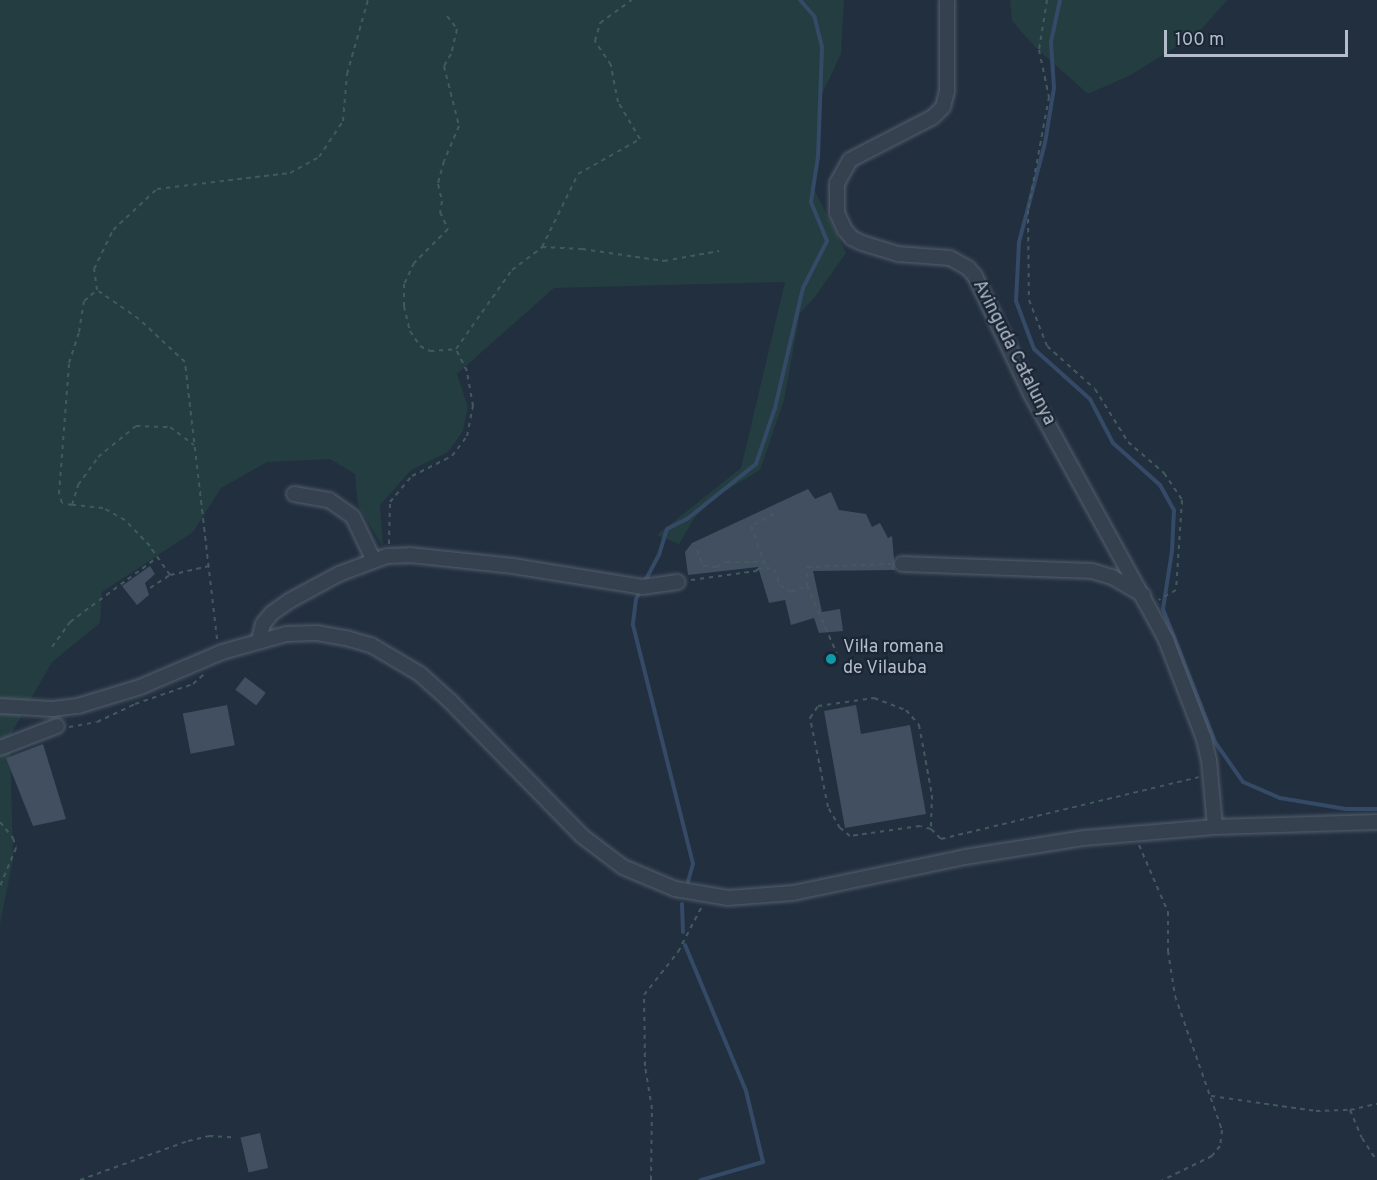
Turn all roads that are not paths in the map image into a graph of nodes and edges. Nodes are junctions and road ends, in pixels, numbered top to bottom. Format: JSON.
{"nodes":[{"id":1,"x":946,"y":0,"type":"edge"},
{"id":2,"x":294,"y":494,"type":"dead end"},
{"id":3,"x":373,"y":559,"type":"junction"},
{"id":4,"x":902,"y":564,"type":"road end"},
{"id":5,"x":678,"y":582,"type":"road end"},
{"id":6,"x":1146,"y":601,"type":"junction"},
{"id":7,"x":259,"y":640,"type":"junction"},
{"id":8,"x":0,"y":706,"type":"edge"},
{"id":9,"x":57,"y":726,"type":"road end"},
{"id":10,"x":0,"y":748,"type":"edge"},
{"id":11,"x":1377,"y":822,"type":"edge"},
{"id":12,"x":1215,"y":826,"type":"junction"}],
"edges":[{"from":1,"to":6,"type":"street","name":"Avinguda Catalunya"},
{"from":2,"to":3,"type":"street"},
{"from":3,"to":5,"type":"street"},
{"from":3,"to":7,"type":"street"},
{"from":4,"to":6,"type":"street"},
{"from":6,"to":12,"type":"street","name":"Avinguda Catalunya"},
{"from":7,"to":8,"type":"street"},
{"from":7,"to":12,"type":"street"},
{"from":9,"to":10,"type":"street"},
{"from":11,"to":12,"type":"street"}]}
